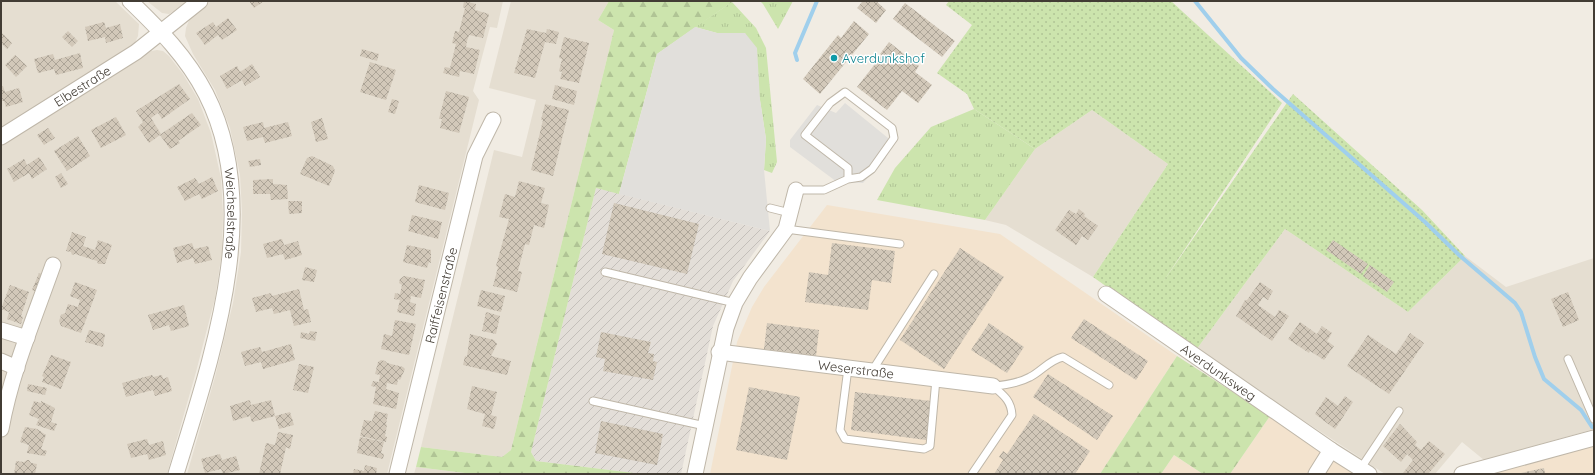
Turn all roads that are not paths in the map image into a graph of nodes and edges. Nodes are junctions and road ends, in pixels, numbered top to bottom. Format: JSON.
{"nodes":[{"id":1,"x":130,"y":1,"type":"edge"},
{"id":2,"x":200,"y":1,"type":"edge"},
{"id":3,"x":162,"y":32,"type":"junction"},
{"id":4,"x":493,"y":120,"type":"dead end"},
{"id":5,"x":1,"y":137,"type":"edge"},
{"id":6,"x":848,"y":179,"type":"junction"},
{"id":7,"x":796,"y":190,"type":"joint"},
{"id":8,"x":770,"y":208,"type":"dead end"},
{"id":9,"x":790,"y":213,"type":"junction"},
{"id":10,"x":786,"y":229,"type":"junction"},
{"id":11,"x":900,"y":244,"type":"dead end"},
{"id":12,"x":53,"y":265,"type":"dead end"},
{"id":13,"x":606,"y":272,"type":"dead end"},
{"id":14,"x":934,"y":274,"type":"dead end"},
{"id":15,"x":1106,"y":294,"type":"dead end"},
{"id":16,"x":736,"y":303,"type":"junction"},
{"id":17,"x":1,"y":330,"type":"edge"},
{"id":18,"x":27,"y":338,"type":"junction"},
{"id":19,"x":720,"y":352,"type":"junction"},
{"id":20,"x":1568,"y":359,"type":"dead end"},
{"id":21,"x":1,"y":361,"type":"edge"},
{"id":22,"x":17,"y":368,"type":"junction"},
{"id":23,"x":848,"y":368,"type":"junction"},
{"id":24,"x":871,"y":371,"type":"junction"},
{"id":25,"x":936,"y":379,"type":"junction"},
{"id":26,"x":1109,"y":385,"type":"dead end"},
{"id":27,"x":993,"y":386,"type":"junction"},
{"id":28,"x":593,"y":401,"type":"dead end"},
{"id":29,"x":1400,"y":412,"type":"dead end"},
{"id":30,"x":1594,"y":419,"type":"edge"},
{"id":31,"x":705,"y":426,"type":"junction"},
{"id":32,"x":1,"y":429,"type":"edge"},
{"id":33,"x":1594,"y":438,"type":"edge"},
{"id":34,"x":1331,"y":450,"type":"junction"},
{"id":35,"x":1365,"y":471,"type":"edge"},
{"id":36,"x":176,"y":474,"type":"edge"},
{"id":37,"x":397,"y":474,"type":"edge"},
{"id":38,"x":695,"y":474,"type":"edge"},
{"id":39,"x":972,"y":474,"type":"edge"},
{"id":40,"x":1316,"y":474,"type":"edge"},
{"id":41,"x":1462,"y":474,"type":"edge"}],
"edges":[{"from":1,"to":3,"type":"street","name":"Weichselstraße"},
{"from":2,"to":3,"type":"street"},
{"from":3,"to":5,"type":"street","name":"Elbestraße"},
{"from":3,"to":36,"type":"street","name":"Weichselstraße"},
{"from":4,"to":37,"type":"street","name":"Raiffeisenstraße"},
{"from":6,"to":6,"type":"lane"},
{"from":6,"to":7,"type":"lane"},
{"from":7,"to":9,"type":"street"},
{"from":8,"to":9,"type":"lane"},
{"from":9,"to":10,"type":"street"},
{"from":10,"to":11,"type":"lane"},
{"from":10,"to":16,"type":"street"},
{"from":12,"to":18,"type":"street"},
{"from":13,"to":16,"type":"lane"},
{"from":14,"to":24,"type":"lane"},
{"from":15,"to":34,"type":"street","name":"Averdunksweg"},
{"from":16,"to":19,"type":"street"},
{"from":17,"to":18,"type":"street"},
{"from":18,"to":22,"type":"street"},
{"from":19,"to":23,"type":"street","name":"Weserstraße"},
{"from":19,"to":31,"type":"street"},
{"from":20,"to":30,"type":"lane"},
{"from":21,"to":22,"type":"street"},
{"from":22,"to":32,"type":"street"},
{"from":23,"to":24,"type":"street","name":"Weserstraße"},
{"from":23,"to":25,"type":"lane"},
{"from":24,"to":25,"type":"street","name":"Weserstraße"},
{"from":25,"to":27,"type":"street","name":"Weserstraße"},
{"from":26,"to":27,"type":"lane"},
{"from":27,"to":39,"type":"lane"},
{"from":28,"to":31,"type":"lane"},
{"from":29,"to":35,"type":"lane"},
{"from":31,"to":38,"type":"street"},
{"from":33,"to":41,"type":"street"},
{"from":34,"to":35,"type":"street","name":"Averdunksweg"},
{"from":34,"to":40,"type":"street"}]}
